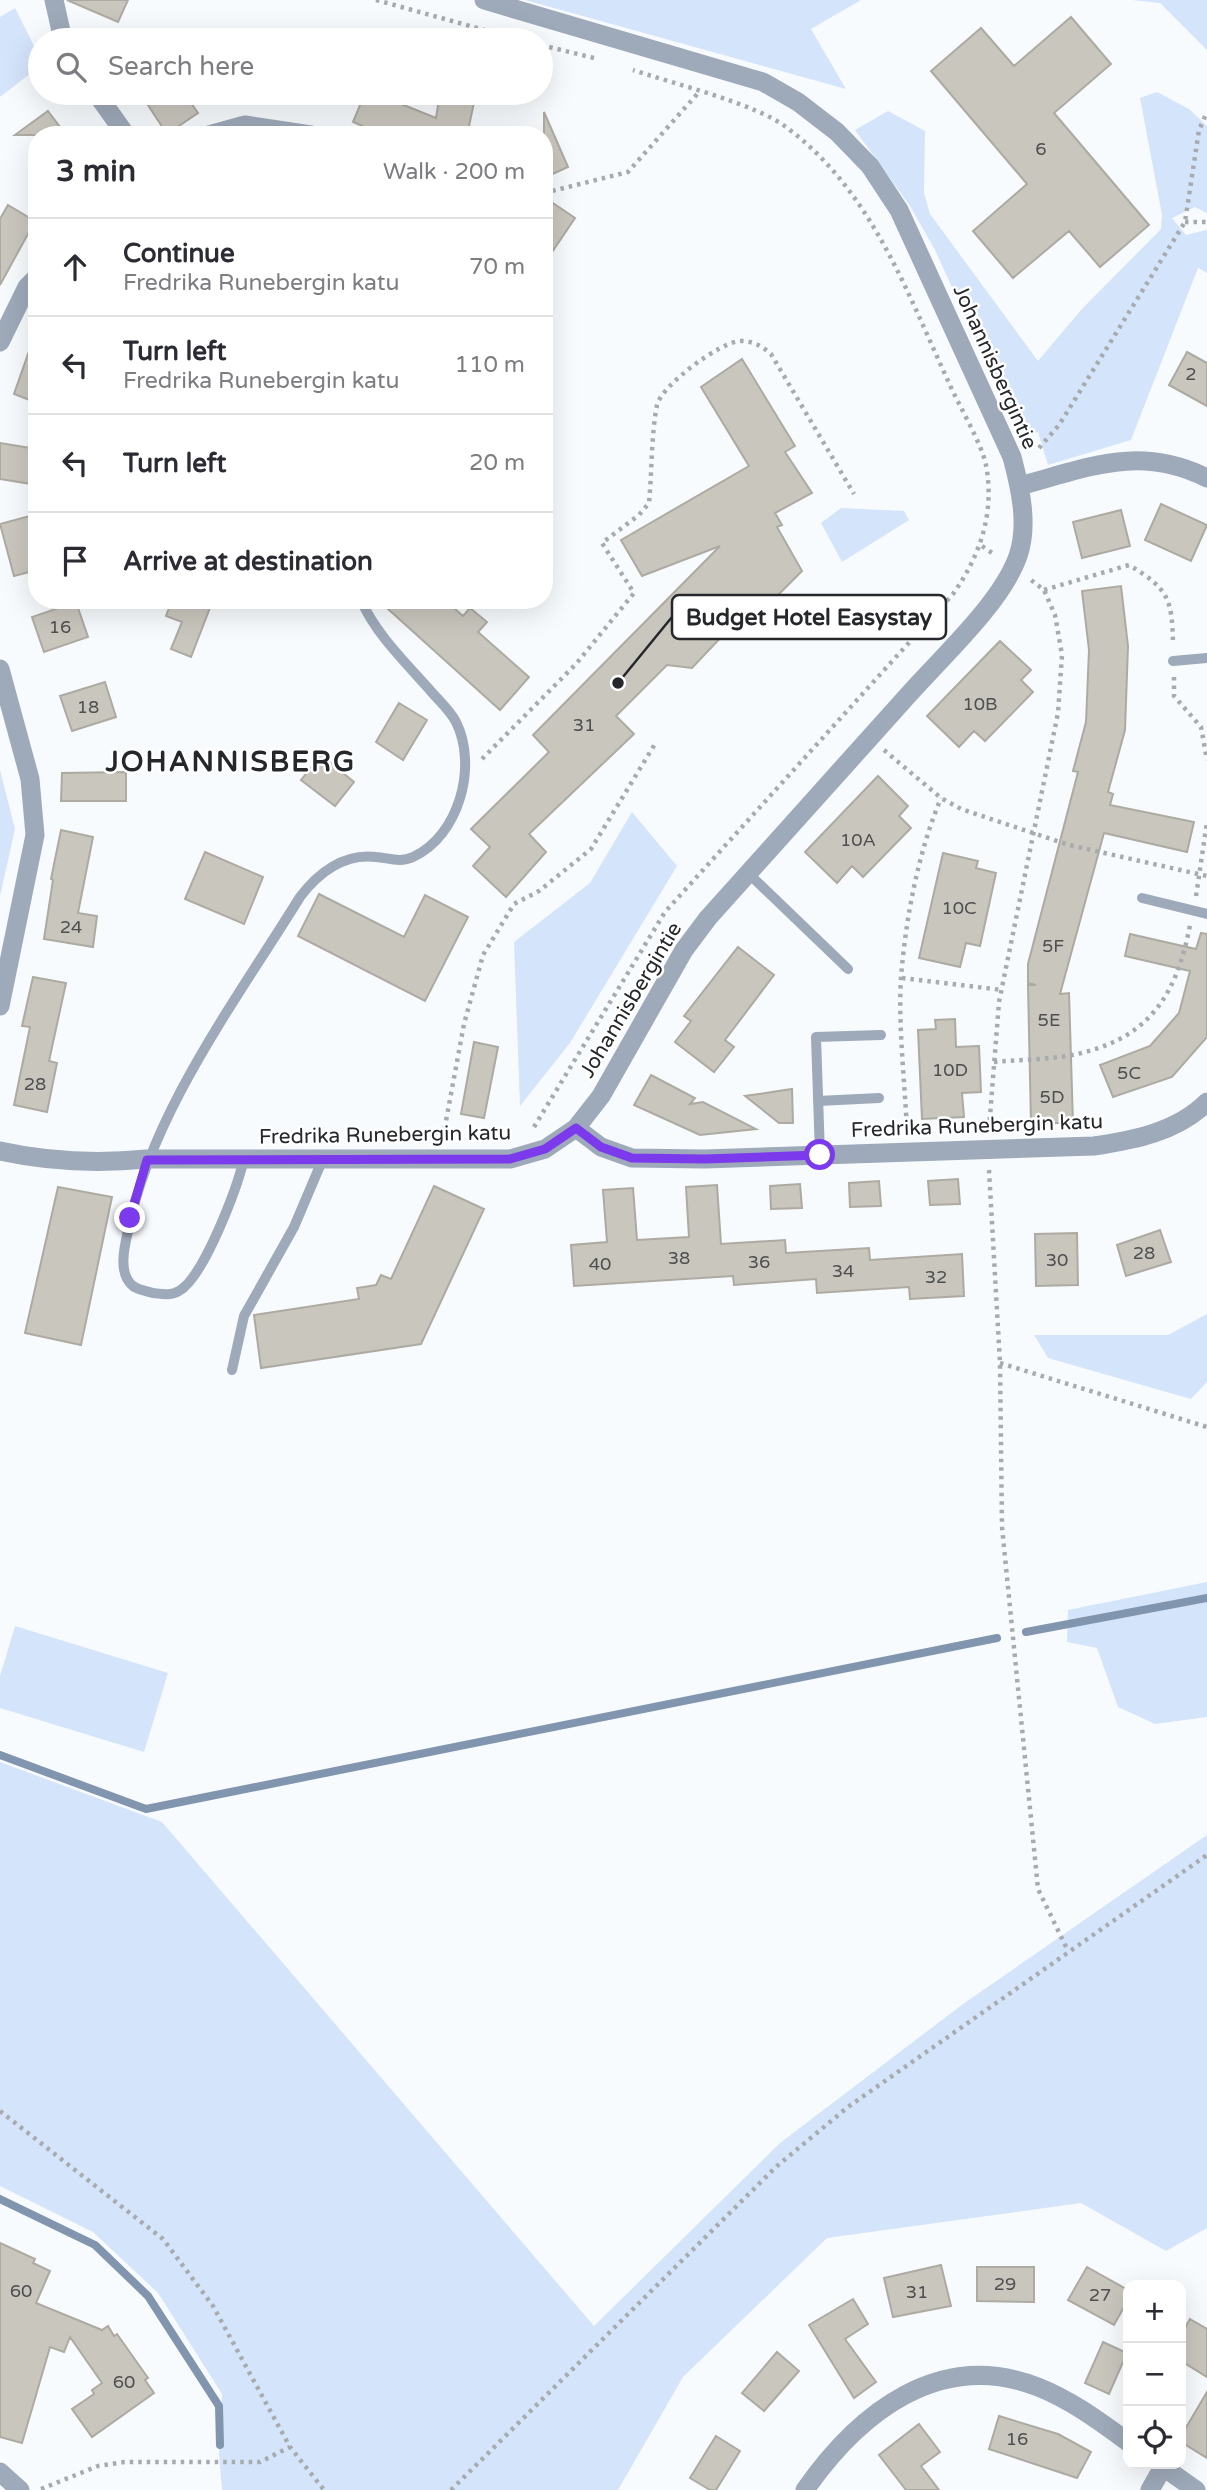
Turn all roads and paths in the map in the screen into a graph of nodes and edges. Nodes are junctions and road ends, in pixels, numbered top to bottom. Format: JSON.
{"nodes":[{"id":1,"x":54,"y":0,"type":"edge"},
{"id":2,"x":376,"y":0,"type":"edge"},
{"id":3,"x":484,"y":0,"type":"edge"},
{"id":4,"x":60,"y":28,"type":"edge"},
{"id":5,"x":478,"y":28,"type":"edge"},
{"id":6,"x":553,"y":48,"type":"edge"},
{"id":7,"x":602,"y":60,"type":"dead end"},
{"id":8,"x":627,"y":68,"type":"dead end"},
{"id":9,"x":699,"y":92,"type":"junction"},
{"id":10,"x":105,"y":105,"type":"edge"},
{"id":11,"x":1207,"y":113,"type":"edge"},
{"id":12,"x":120,"y":126,"type":"edge"},
{"id":13,"x":553,"y":191,"type":"edge"},
{"id":14,"x":1185,"y":222,"type":"junction"},
{"id":15,"x":1207,"y":222,"type":"edge"},
{"id":16,"x":28,"y":286,"type":"edge"},
{"id":17,"x":0,"y":342,"type":"edge"},
{"id":18,"x":1039,"y":449,"type":"dead end"},
{"id":19,"x":1207,"y":478,"type":"edge"},
{"id":20,"x":1019,"y":486,"type":"junction"},
{"id":21,"x":854,"y":494,"type":"dead end"},
{"id":22,"x":982,"y":545,"type":"junction"},
{"id":23,"x":1014,"y":568,"type":"junction"},
{"id":24,"x":1044,"y":590,"type":"junction"},
{"id":25,"x":366,"y":609,"type":"edge"},
{"id":26,"x":1207,"y":658,"type":"edge"},
{"id":27,"x":1173,"y":661,"type":"junction"},
{"id":28,"x":0,"y":669,"type":"edge"},
{"id":29,"x":870,"y":737,"type":"junction"},
{"id":30,"x":655,"y":744,"type":"dead end"},
{"id":31,"x":1207,"y":760,"type":"edge"},
{"id":32,"x":466,"y":773,"type":"junction"},
{"id":33,"x":941,"y":798,"type":"junction"},
{"id":34,"x":1207,"y":822,"type":"edge"},
{"id":35,"x":1034,"y":831,"type":"junction"},
{"id":36,"x":748,"y":873,"type":"junction"},
{"id":37,"x":1200,"y":875,"type":"junction"},
{"id":38,"x":1207,"y":876,"type":"edge"},
{"id":39,"x":1142,"y":898,"type":"dead end"},
{"id":40,"x":1193,"y":911,"type":"junction"},
{"id":41,"x":1207,"y":914,"type":"edge"},
{"id":42,"x":848,"y":969,"type":"dead end"},
{"id":43,"x":901,"y":978,"type":"junction"},
{"id":44,"x":1002,"y":990,"type":"junction"},
{"id":45,"x":0,"y":1006,"type":"edge"},
{"id":46,"x":881,"y":1035,"type":"dead end"},
{"id":47,"x":995,"y":1062,"type":"junction"},
{"id":48,"x":879,"y":1098,"type":"dead end"},
{"id":49,"x":818,"y":1101,"type":"junction"},
{"id":50,"x":1207,"y":1101,"type":"edge"},
{"id":51,"x":576,"y":1128,"type":"junction"},
{"id":52,"x":532,"y":1130,"type":"dead end"},
{"id":53,"x":988,"y":1148,"type":"junction"},
{"id":54,"x":0,"y":1151,"type":"edge"},
{"id":55,"x":908,"y":1151,"type":"junction"},
{"id":56,"x":820,"y":1155,"type":"junction"},
{"id":57,"x":244,"y":1159,"type":"junction"},
{"id":58,"x":147,"y":1160,"type":"junction"},
{"id":59,"x":323,"y":1161,"type":"junction"},
{"id":60,"x":439,"y":1161,"type":"junction"},
{"id":61,"x":1000,"y":1363,"type":"junction"},
{"id":62,"x":232,"y":1370,"type":"dead end"},
{"id":63,"x":1207,"y":1427,"type":"edge"},
{"id":64,"x":1207,"y":1855,"type":"edge"},
{"id":65,"x":1068,"y":1951,"type":"junction"},
{"id":66,"x":0,"y":2111,"type":"edge"},
{"id":67,"x":1123,"y":2438,"type":"edge"},
{"id":68,"x":290,"y":2447,"type":"junction"},
{"id":69,"x":1159,"y":2469,"type":"edge"},
{"id":70,"x":1167,"y":2469,"type":"edge"},
{"id":71,"x":0,"y":2472,"type":"edge"},
{"id":72,"x":20,"y":2490,"type":"edge"},
{"id":73,"x":38,"y":2490,"type":"edge"},
{"id":74,"x":324,"y":2490,"type":"edge"},
{"id":75,"x":451,"y":2490,"type":"edge"},
{"id":76,"x":805,"y":2490,"type":"edge"},
{"id":77,"x":1150,"y":2490,"type":"edge"},
{"id":78,"x":1196,"y":2490,"type":"edge"}],
"edges":[{"from":1,"to":4,"type":"street"},
{"from":2,"to":5,"type":"path"},
{"from":3,"to":20,"type":"street","name":"Johannisbergintie"},
{"from":6,"to":7,"type":"path"},
{"from":8,"to":9,"type":"path"},
{"from":9,"to":13,"type":"path"},
{"from":9,"to":22,"type":"path"},
{"from":10,"to":12,"type":"street"},
{"from":11,"to":14,"type":"path"},
{"from":14,"to":15,"type":"path"},
{"from":14,"to":18,"type":"path"},
{"from":16,"to":17,"type":"street"},
{"from":19,"to":20,"type":"street"},
{"from":20,"to":23,"type":"street","name":"Johannisbergintie"},
{"from":21,"to":32,"type":"path"},
{"from":22,"to":23,"type":"path"},
{"from":22,"to":52,"type":"path"},
{"from":23,"to":24,"type":"path"},
{"from":23,"to":29,"type":"street","name":"Johannisbergintie"},
{"from":24,"to":27,"type":"path"},
{"from":24,"to":35,"type":"path"},
{"from":25,"to":32,"type":"lane"},
{"from":26,"to":27,"type":"lane"},
{"from":27,"to":31,"type":"path"},
{"from":28,"to":45,"type":"street"},
{"from":29,"to":33,"type":"path"},
{"from":29,"to":36,"type":"street","name":"Johannisbergintie"},
{"from":30,"to":60,"type":"path"},
{"from":32,"to":58,"type":"lane"},
{"from":33,"to":35,"type":"path"},
{"from":33,"to":43,"type":"path"},
{"from":34,"to":37,"type":"path"},
{"from":35,"to":37,"type":"path"},
{"from":35,"to":44,"type":"path"},
{"from":36,"to":42,"type":"lane"},
{"from":36,"to":51,"type":"street","name":"Johannisbergintie"},
{"from":37,"to":38,"type":"path"},
{"from":37,"to":40,"type":"path"},
{"from":39,"to":40,"type":"lane"},
{"from":40,"to":41,"type":"lane"},
{"from":40,"to":47,"type":"path"},
{"from":43,"to":44,"type":"path"},
{"from":43,"to":55,"type":"path"},
{"from":44,"to":47,"type":"path"},
{"from":46,"to":49,"type":"lane"},
{"from":47,"to":53,"type":"path"},
{"from":48,"to":49,"type":"lane"},
{"from":49,"to":56,"type":"lane"},
{"from":50,"to":53,"type":"street","name":"Fredrika Runebergin katu"},
{"from":51,"to":56,"type":"street","name":"Fredrika Runebergin katu"},
{"from":51,"to":60,"type":"street","name":"Fredrika Runebergin katu"},
{"from":53,"to":55,"type":"street","name":"Fredrika Runebergin katu"},
{"from":53,"to":61,"type":"path"},
{"from":54,"to":58,"type":"street","name":"Fredrika Runebergin katu"},
{"from":55,"to":56,"type":"street","name":"Fredrika Runebergin katu"},
{"from":57,"to":58,"type":"street","name":"Fredrika Runebergin katu"},
{"from":57,"to":58,"type":"lane"},
{"from":57,"to":59,"type":"street","name":"Fredrika Runebergin katu"},
{"from":59,"to":60,"type":"street","name":"Fredrika Runebergin katu"},
{"from":59,"to":62,"type":"lane"},
{"from":61,"to":63,"type":"path"},
{"from":61,"to":65,"type":"path"},
{"from":64,"to":65,"type":"path"},
{"from":65,"to":75,"type":"path"},
{"from":66,"to":68,"type":"path"},
{"from":67,"to":76,"type":"street"},
{"from":68,"to":73,"type":"path"},
{"from":68,"to":74,"type":"path"},
{"from":69,"to":77,"type":"street"},
{"from":70,"to":78,"type":"street"},
{"from":71,"to":72,"type":"street"}]}
